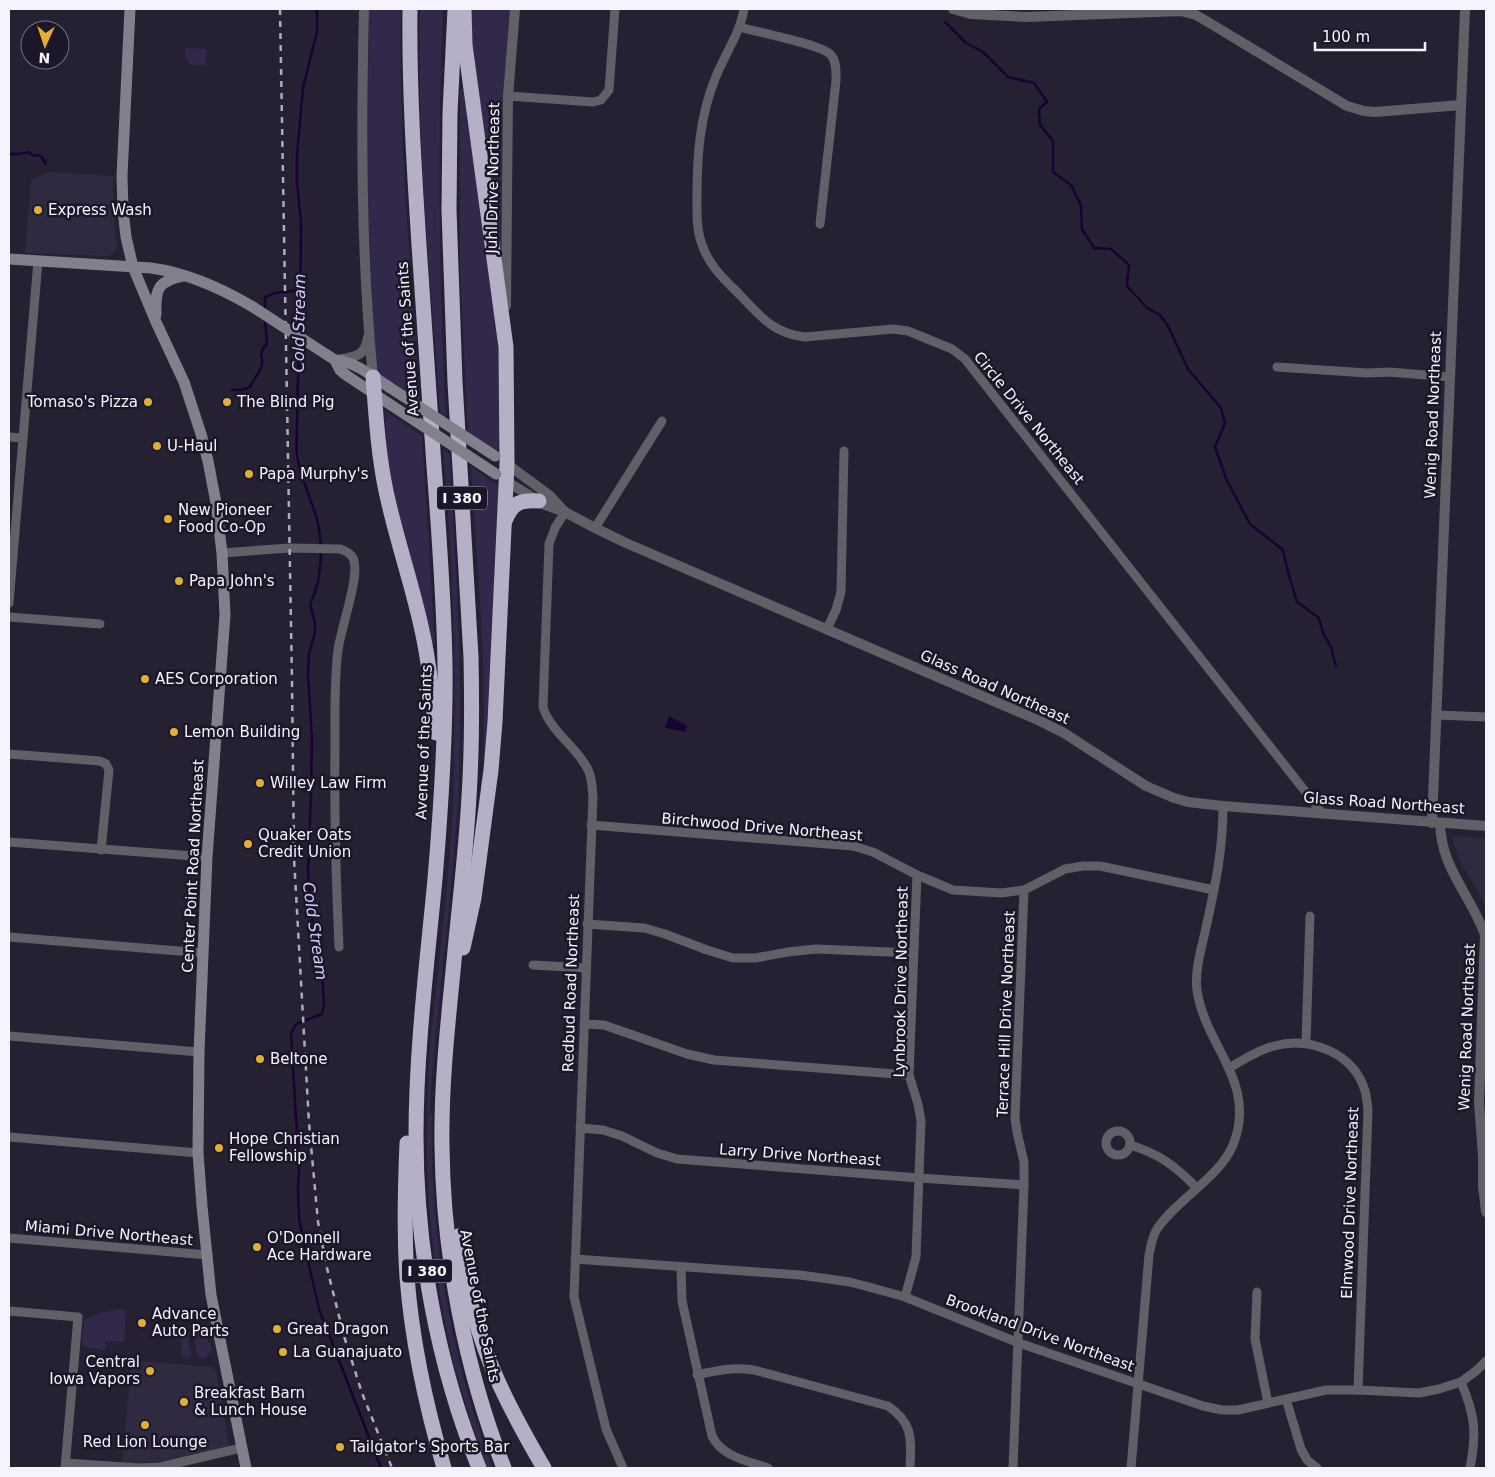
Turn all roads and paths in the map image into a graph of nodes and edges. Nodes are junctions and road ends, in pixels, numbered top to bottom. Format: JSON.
{"nodes":[{"id":1,"x":130,"y":9,"type":"edge"},
{"id":2,"x":364,"y":9,"type":"edge"},
{"id":3,"x":410,"y":9,"type":"edge"},
{"id":4,"x":455,"y":9,"type":"edge"},
{"id":5,"x":464,"y":9,"type":"edge"},
{"id":6,"x":515,"y":9,"type":"edge"},
{"id":7,"x":616,"y":9,"type":"edge"},
{"id":8,"x":744,"y":9,"type":"edge"},
{"id":9,"x":953,"y":9,"type":"edge"},
{"id":10,"x":1465,"y":9,"type":"edge"},
{"id":11,"x":1167,"y":10,"type":"edge"},
{"id":12,"x":739,"y":27,"type":"junction"},
{"id":13,"x":508,"y":96,"type":"junction"},
{"id":14,"x":1461,"y":106,"type":"junction"},
{"id":15,"x":820,"y":224,"type":"dead end"},
{"id":16,"x":9,"y":259,"type":"edge"},
{"id":17,"x":38,"y":261,"type":"junction"},
{"id":18,"x":133,"y":267,"type":"junction"},
{"id":19,"x":185,"y":275,"type":"junction"},
{"id":20,"x":156,"y":322,"type":"junction"},
{"id":21,"x":368,"y":329,"type":"junction"},
{"id":22,"x":506,"y":347,"type":"junction"},
{"id":23,"x":336,"y":360,"type":"junction"},
{"id":24,"x":1277,"y":367,"type":"dead end"},
{"id":25,"x":373,"y":377,"type":"junction"},
{"id":26,"x":1450,"y":377,"type":"junction"},
{"id":27,"x":375,"y":394,"type":"junction"},
{"id":28,"x":662,"y":421,"type":"dead end"},
{"id":29,"x":9,"y":437,"type":"edge"},
{"id":30,"x":23,"y":438,"type":"junction"},
{"id":31,"x":844,"y":451,"type":"dead end"},
{"id":32,"x":501,"y":469,"type":"junction"},
{"id":33,"x":539,"y":501,"type":"junction"},
{"id":34,"x":565,"y":512,"type":"junction"},
{"id":35,"x":504,"y":522,"type":"junction"},
{"id":36,"x":595,"y":528,"type":"junction"},
{"id":37,"x":222,"y":553,"type":"junction"},
{"id":38,"x":9,"y":603,"type":"edge"},
{"id":39,"x":9,"y":617,"type":"edge"},
{"id":40,"x":100,"y":624,"type":"dead end"},
{"id":41,"x":827,"y":629,"type":"junction"},
{"id":42,"x":1437,"y":715,"type":"junction"},
{"id":43,"x":1486,"y":717,"type":"edge"},
{"id":44,"x":9,"y":754,"type":"edge"},
{"id":45,"x":440,"y":802,"type":"junction"},
{"id":46,"x":1223,"y":806,"type":"junction"},
{"id":47,"x":1323,"y":814,"type":"junction"},
{"id":48,"x":1436,"y":823,"type":"junction"},
{"id":49,"x":591,"y":825,"type":"junction"},
{"id":50,"x":1486,"y":826,"type":"edge"},
{"id":51,"x":9,"y":842,"type":"edge"},
{"id":52,"x":101,"y":850,"type":"junction"},
{"id":53,"x":207,"y":857,"type":"junction"},
{"id":54,"x":916,"y":875,"type":"junction"},
{"id":55,"x":1024,"y":890,"type":"junction"},
{"id":56,"x":1214,"y":890,"type":"junction"},
{"id":57,"x":1310,"y":916,"type":"dead end"},
{"id":58,"x":587,"y":924,"type":"junction"},
{"id":59,"x":9,"y":937,"type":"edge"},
{"id":60,"x":339,"y":947,"type":"dead end"},
{"id":61,"x":203,"y":953,"type":"junction"},
{"id":62,"x":913,"y":953,"type":"junction"},
{"id":63,"x":533,"y":965,"type":"dead end"},
{"id":64,"x":586,"y":968,"type":"junction"},
{"id":65,"x":451,"y":987,"type":"junction"},
{"id":66,"x":1485,"y":987,"type":"edge"},
{"id":67,"x":584,"y":1024,"type":"junction"},
{"id":68,"x":9,"y":1036,"type":"edge"},
{"id":69,"x":1306,"y":1043,"type":"junction"},
{"id":70,"x":199,"y":1052,"type":"junction"},
{"id":71,"x":418,"y":1068,"type":"junction"},
{"id":72,"x":1229,"y":1068,"type":"junction"},
{"id":73,"x":909,"y":1074,"type":"junction"},
{"id":74,"x":1483,"y":1104,"type":"edge"},
{"id":75,"x":580,"y":1128,"type":"junction"},
{"id":76,"x":9,"y":1137,"type":"edge"},
{"id":77,"x":1130,"y":1145,"type":"dead end"},
{"id":78,"x":442,"y":1146,"type":"junction"},
{"id":79,"x":198,"y":1153,"type":"junction"},
{"id":80,"x":919,"y":1178,"type":"junction"},
{"id":81,"x":1024,"y":1185,"type":"junction"},
{"id":82,"x":1197,"y":1188,"type":"junction"},
{"id":83,"x":1486,"y":1212,"type":"edge"},
{"id":84,"x":9,"y":1238,"type":"edge"},
{"id":85,"x":208,"y":1255,"type":"junction"},
{"id":86,"x":575,"y":1259,"type":"junction"},
{"id":87,"x":682,"y":1267,"type":"junction"},
{"id":88,"x":1257,"y":1292,"type":"dead end"},
{"id":89,"x":906,"y":1297,"type":"junction"},
{"id":90,"x":9,"y":1311,"type":"edge"},
{"id":91,"x":1019,"y":1343,"type":"junction"},
{"id":92,"x":1486,"y":1361,"type":"edge"},
{"id":93,"x":697,"y":1375,"type":"junction"},
{"id":94,"x":1461,"y":1382,"type":"junction"},
{"id":95,"x":1137,"y":1384,"type":"junction"},
{"id":96,"x":1358,"y":1390,"type":"junction"},
{"id":97,"x":1286,"y":1399,"type":"junction"},
{"id":98,"x":1268,"y":1403,"type":"junction"},
{"id":99,"x":241,"y":1448,"type":"junction"},
{"id":100,"x":66,"y":1466,"type":"edge"},
{"id":101,"x":246,"y":1468,"type":"edge"},
{"id":102,"x":444,"y":1468,"type":"edge"},
{"id":103,"x":479,"y":1468,"type":"edge"},
{"id":104,"x":504,"y":1468,"type":"edge"},
{"id":105,"x":544,"y":1468,"type":"edge"},
{"id":106,"x":622,"y":1468,"type":"edge"},
{"id":107,"x":768,"y":1468,"type":"edge"},
{"id":108,"x":910,"y":1468,"type":"edge"},
{"id":109,"x":1013,"y":1468,"type":"edge"},
{"id":110,"x":1131,"y":1468,"type":"edge"},
{"id":111,"x":1317,"y":1468,"type":"edge"},
{"id":112,"x":1470,"y":1468,"type":"edge"}],
"edges":[{"from":1,"to":18,"type":"main road","name":"Center Point Road Northeast"},
{"from":2,"to":21,"type":"street"},
{"from":3,"to":45,"type":"highway","name":"Avenue of the Saints","number":"I 380"},
{"from":4,"to":65,"type":"highway","name":"Avenue of the Saints","number":"I 380"},
{"from":5,"to":22,"type":"highway"},
{"from":6,"to":13,"type":"street","name":"Juhl Drive Northeast"},
{"from":7,"to":13,"type":"street"},
{"from":8,"to":12,"type":"street","name":"Circle Drive Northeast"},
{"from":9,"to":11,"type":"street"},
{"from":10,"to":14,"type":"street","name":"Wenig Road Northeast"},
{"from":11,"to":14,"type":"street"},
{"from":12,"to":15,"type":"street"},
{"from":12,"to":47,"type":"street","name":"Circle Drive Northeast"},
{"from":13,"to":22,"type":"street","name":"Juhl Drive Northeast"},
{"from":14,"to":26,"type":"street","name":"Wenig Road Northeast"},
{"from":16,"to":17,"type":"main road"},
{"from":17,"to":18,"type":"main road"},
{"from":17,"to":30,"type":"street"},
{"from":18,"to":19,"type":"main road"},
{"from":18,"to":20,"type":"main road","name":"Center Point Road Northeast"},
{"from":19,"to":20,"type":"main road"},
{"from":19,"to":23,"type":"main road","bridge":true},
{"from":20,"to":37,"type":"main road","name":"Center Point Road Northeast"},
{"from":21,"to":23,"type":"street"},
{"from":21,"to":25,"type":"street"},
{"from":22,"to":32,"type":"highway"},
{"from":23,"to":25,"type":"main road"},
{"from":23,"to":27,"type":"main road"},
{"from":24,"to":26,"type":"street"},
{"from":25,"to":27,"type":"highway"},
{"from":25,"to":32,"type":"main road","bridge":true},
{"from":26,"to":42,"type":"street","name":"Wenig Road Northeast"},
{"from":27,"to":32,"type":"main road","bridge":true},
{"from":27,"to":45,"type":"highway"},
{"from":28,"to":36,"type":"street"},
{"from":29,"to":30,"type":"street"},
{"from":30,"to":38,"type":"street"},
{"from":31,"to":41,"type":"street"},
{"from":32,"to":33,"type":"street"},
{"from":32,"to":34,"type":"street"},
{"from":32,"to":35,"type":"highway"},
{"from":33,"to":34,"type":"street"},
{"from":33,"to":35,"type":"highway"},
{"from":34,"to":36,"type":"street","name":"Glass Road Northeast"},
{"from":34,"to":49,"type":"street","name":"Redbud Road Northeast"},
{"from":35,"to":65,"type":"highway"},
{"from":36,"to":41,"type":"street","name":"Glass Road Northeast"},
{"from":37,"to":53,"type":"main road","name":"Center Point Road Northeast"},
{"from":37,"to":60,"type":"street"},
{"from":39,"to":40,"type":"street"},
{"from":41,"to":46,"type":"street","name":"Glass Road Northeast"},
{"from":42,"to":43,"type":"street"},
{"from":42,"to":48,"type":"street","name":"Wenig Road Northeast"},
{"from":44,"to":52,"type":"street"},
{"from":45,"to":71,"type":"highway","name":"Avenue of the Saints","number":"I 380"},
{"from":46,"to":47,"type":"street","name":"Glass Road Northeast"},
{"from":46,"to":56,"type":"street"},
{"from":47,"to":48,"type":"street","name":"Glass Road Northeast"},
{"from":48,"to":50,"type":"street","name":"Glass Road Northeast"},
{"from":48,"to":66,"type":"street","name":"Wenig Road Northeast"},
{"from":49,"to":54,"type":"street","name":"Birchwood Drive Northeast"},
{"from":49,"to":58,"type":"street","name":"Redbud Road Northeast"},
{"from":51,"to":52,"type":"street"},
{"from":52,"to":53,"type":"street"},
{"from":53,"to":61,"type":"main road","name":"Center Point Road Northeast"},
{"from":54,"to":55,"type":"street","name":"Birchwood Drive Northeast"},
{"from":54,"to":62,"type":"street","name":"Lynbrook Drive Northeast"},
{"from":55,"to":56,"type":"street","name":"Birchwood Drive Northeast"},
{"from":55,"to":81,"type":"street","name":"Terrace Hill Drive Northeast"},
{"from":56,"to":72,"type":"street"},
{"from":57,"to":69,"type":"street"},
{"from":58,"to":62,"type":"street"},
{"from":58,"to":64,"type":"street","name":"Redbud Road Northeast"},
{"from":59,"to":61,"type":"street"},
{"from":61,"to":70,"type":"main road","name":"Center Point Road Northeast"},
{"from":62,"to":73,"type":"street","name":"Lynbrook Drive Northeast"},
{"from":63,"to":64,"type":"street"},
{"from":64,"to":67,"type":"street","name":"Redbud Road Northeast"},
{"from":65,"to":78,"type":"highway","name":"Avenue of the Saints","number":"I 380"},
{"from":66,"to":74,"type":"street","name":"Wenig Road Northeast"},
{"from":67,"to":73,"type":"street"},
{"from":67,"to":75,"type":"street","name":"Redbud Road Northeast"},
{"from":68,"to":70,"type":"street"},
{"from":69,"to":72,"type":"street","name":"Elmwood Drive Northeast"},
{"from":69,"to":96,"type":"street","name":"Elmwood Drive Northeast"},
{"from":70,"to":79,"type":"main road","name":"Center Point Road Northeast"},
{"from":71,"to":102,"type":"highway"},
{"from":71,"to":103,"type":"highway","name":"Avenue of the Saints","number":"I 380"},
{"from":72,"to":82,"type":"street"},
{"from":73,"to":80,"type":"street","name":"Lynbrook Drive Northeast"},
{"from":74,"to":83,"type":"street","name":"Wenig Road Northeast"},
{"from":75,"to":80,"type":"street","name":"Larry Drive Northeast"},
{"from":75,"to":86,"type":"street","name":"Redbud Road Northeast"},
{"from":76,"to":79,"type":"street"},
{"from":77,"to":82,"type":"street"},
{"from":78,"to":104,"type":"highway","name":"Avenue of the Saints","number":"I 380"},
{"from":78,"to":105,"type":"highway"},
{"from":79,"to":85,"type":"main road","name":"Center Point Road Northeast"},
{"from":80,"to":81,"type":"street","name":"Larry Drive Northeast"},
{"from":80,"to":89,"type":"street","name":"Lynbrook Drive Northeast"},
{"from":81,"to":91,"type":"street","name":"Terrace Hill Drive Northeast"},
{"from":82,"to":95,"type":"street"},
{"from":84,"to":85,"type":"street","name":"Miami Drive Northeast"},
{"from":85,"to":99,"type":"main road","name":"Center Point Road Northeast"},
{"from":86,"to":87,"type":"street","name":"Brookland Drive Northeast"},
{"from":86,"to":106,"type":"street","name":"Redbud Road Northeast"},
{"from":87,"to":89,"type":"street","name":"Brookland Drive Northeast"},
{"from":87,"to":93,"type":"street"},
{"from":88,"to":98,"type":"street"},
{"from":89,"to":91,"type":"street","name":"Brookland Drive Northeast"},
{"from":90,"to":100,"type":"street"},
{"from":91,"to":95,"type":"street","name":"Brookland Drive Northeast"},
{"from":91,"to":109,"type":"street","name":"Terrace Hill Drive Northeast"},
{"from":92,"to":94,"type":"street","name":"Brookland Drive Northeast"},
{"from":93,"to":107,"type":"street"},
{"from":93,"to":108,"type":"street"},
{"from":94,"to":96,"type":"street","name":"Brookland Drive Northeast"},
{"from":94,"to":112,"type":"street"},
{"from":95,"to":98,"type":"street","name":"Brookland Drive Northeast"},
{"from":95,"to":110,"type":"street"},
{"from":96,"to":97,"type":"street","name":"Brookland Drive Northeast"},
{"from":97,"to":98,"type":"street","name":"Brookland Drive Northeast"},
{"from":97,"to":111,"type":"street"},
{"from":99,"to":100,"type":"street"},
{"from":99,"to":101,"type":"main road","name":"Center Point Road Northeast"}]}
